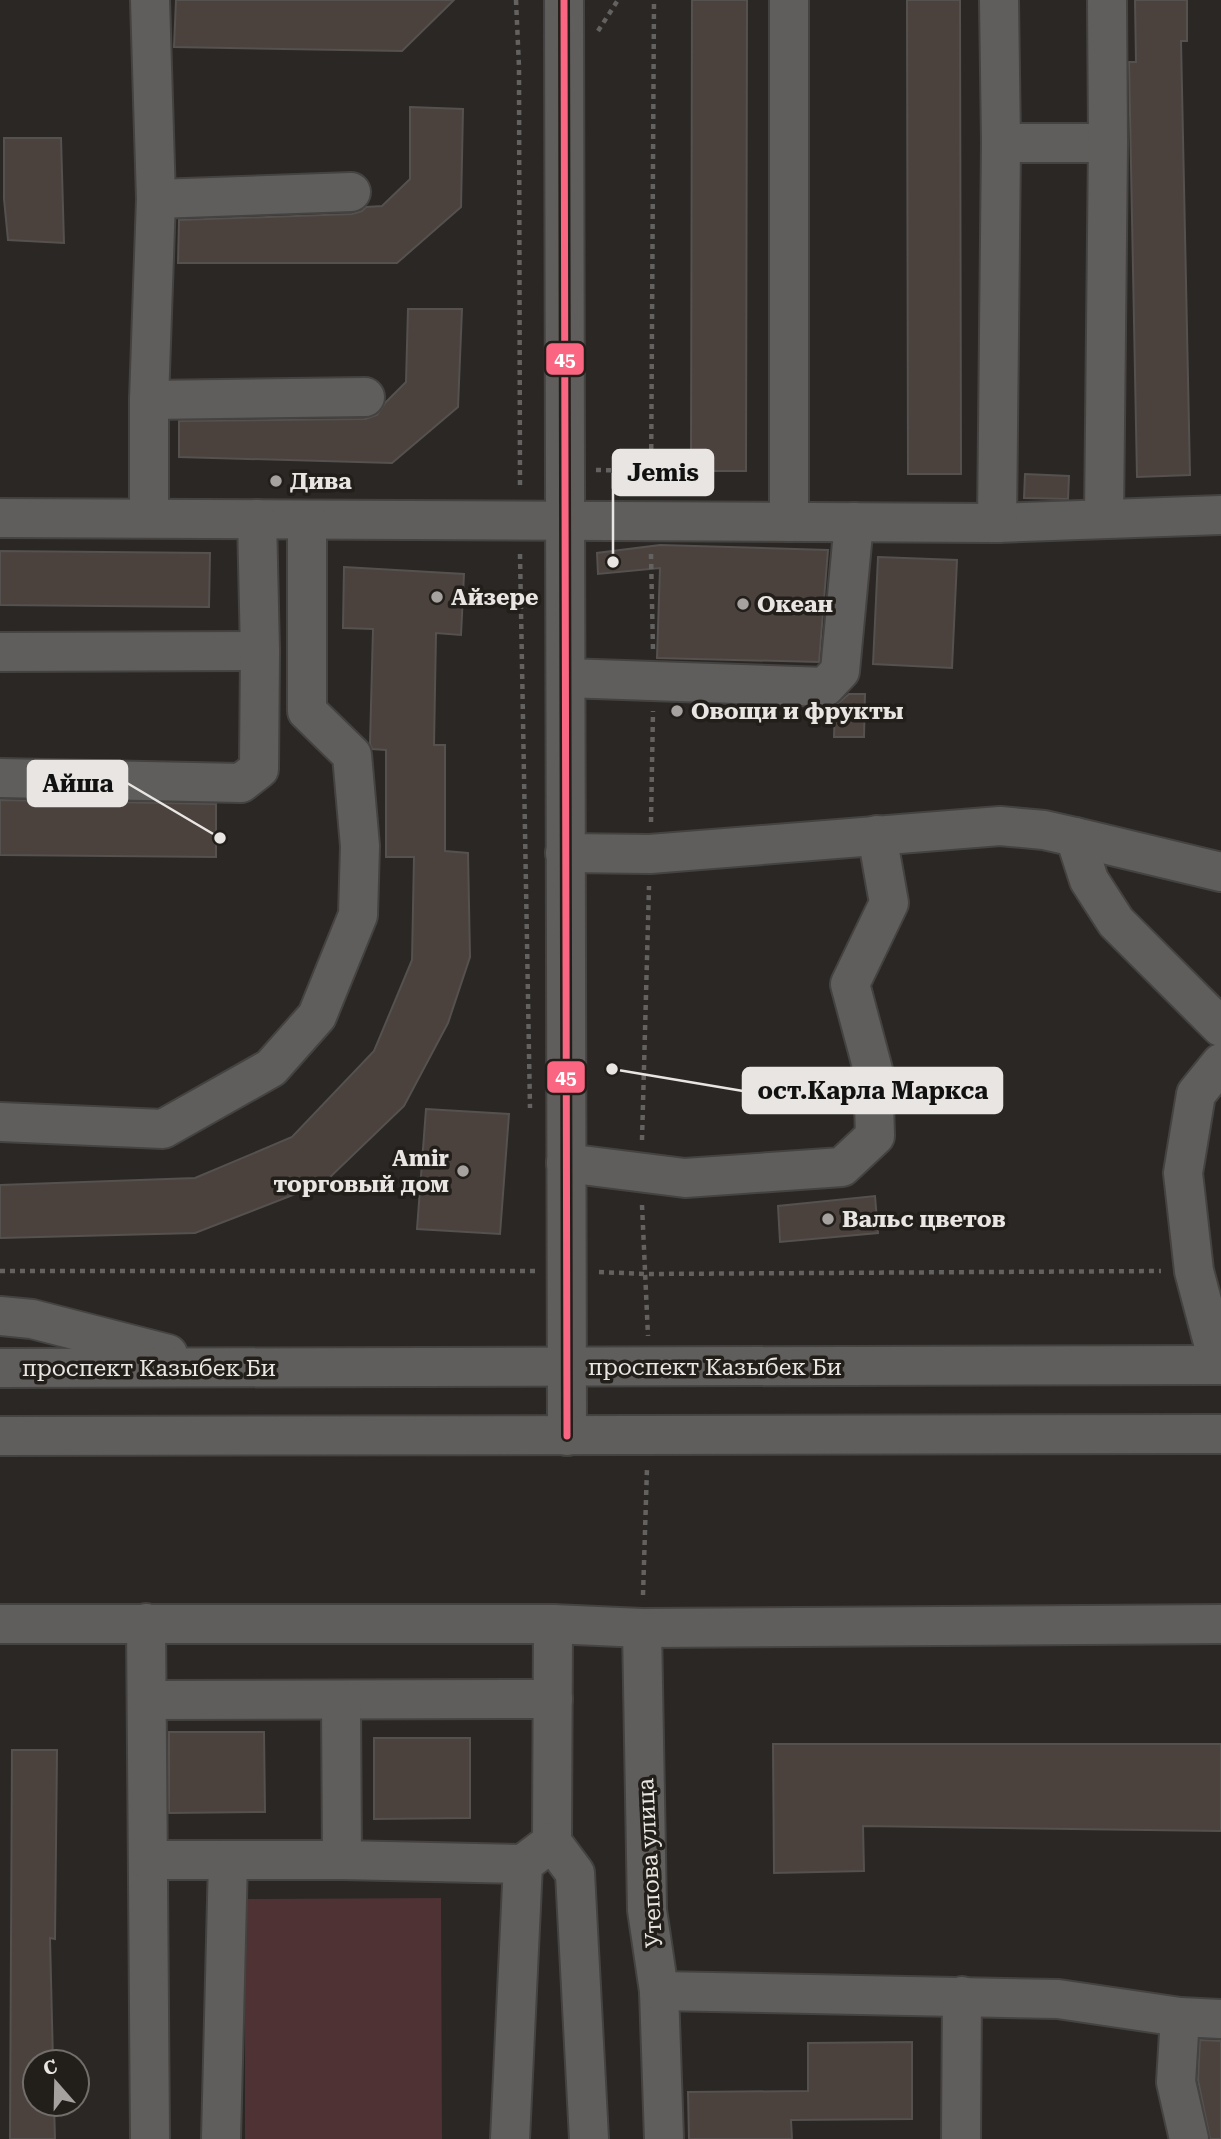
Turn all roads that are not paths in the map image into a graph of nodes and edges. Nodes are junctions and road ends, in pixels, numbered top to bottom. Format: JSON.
{"nodes":[{"id":1,"x":150,"y":0,"type":"edge"},
{"id":2,"x":564,"y":0,"type":"edge"},
{"id":3,"x":789,"y":0,"type":"edge"},
{"id":4,"x":999,"y":0,"type":"edge"},
{"id":5,"x":1107,"y":0,"type":"edge"},
{"id":6,"x":1001,"y":143,"type":"junction"},
{"id":7,"x":1108,"y":144,"type":"junction"},
{"id":8,"x":351,"y":192,"type":"dead end"},
{"id":9,"x":156,"y":199,"type":"junction"},
{"id":10,"x":365,"y":397,"type":"dead end"},
{"id":11,"x":149,"y":400,"type":"junction"},
{"id":12,"x":1221,"y":515,"type":"edge"},
{"id":13,"x":0,"y":518,"type":"edge"},
{"id":14,"x":149,"y":518,"type":"junction"},
{"id":15,"x":257,"y":519,"type":"junction"},
{"id":16,"x":1104,"y":519,"type":"junction"},
{"id":17,"x":307,"y":520,"type":"junction"},
{"id":18,"x":565,"y":521,"type":"junction"},
{"id":19,"x":789,"y":522,"type":"junction"},
{"id":20,"x":854,"y":522,"type":"junction"},
{"id":21,"x":998,"y":523,"type":"junction"},
{"id":22,"x":260,"y":651,"type":"junction"},
{"id":23,"x":0,"y":652,"type":"edge"},
{"id":24,"x":566,"y":678,"type":"junction"},
{"id":25,"x":0,"y":778,"type":"edge"},
{"id":26,"x":877,"y":835,"type":"junction"},
{"id":27,"x":1075,"y":837,"type":"junction"},
{"id":28,"x":565,"y":853,"type":"junction"},
{"id":29,"x":1221,"y":872,"type":"edge"},
{"id":30,"x":1221,"y":1027,"type":"edge"},
{"id":31,"x":1221,"y":1063,"type":"edge"},
{"id":32,"x":0,"y":1122,"type":"edge"},
{"id":33,"x":566,"y":1163,"type":"junction"},
{"id":34,"x":0,"y":1316,"type":"edge"},
{"id":35,"x":1220,"y":1365,"type":"edge"},
{"id":36,"x":217,"y":1367,"type":"junction"},
{"id":37,"x":566,"y":1367,"type":"junction"},
{"id":38,"x":0,"y":1368,"type":"edge"},
{"id":39,"x":1221,"y":1434,"type":"edge"},
{"id":40,"x":0,"y":1436,"type":"edge"},
{"id":41,"x":567,"y":1436,"type":"junction"},
{"id":42,"x":146,"y":1623,"type":"junction"},
{"id":43,"x":0,"y":1624,"type":"edge"},
{"id":44,"x":553,"y":1624,"type":"junction"},
{"id":45,"x":1221,"y":1624,"type":"edge"},
{"id":46,"x":642,"y":1628,"type":"junction"},
{"id":47,"x":553,"y":1699,"type":"junction"},
{"id":48,"x":147,"y":1700,"type":"junction"},
{"id":49,"x":341,"y":1701,"type":"junction"},
{"id":50,"x":538,"y":1853,"type":"junction"},
{"id":51,"x":148,"y":1860,"type":"junction"},
{"id":52,"x":228,"y":1860,"type":"junction"},
{"id":53,"x":342,"y":1860,"type":"junction"},
{"id":54,"x":659,"y":1991,"type":"junction"},
{"id":55,"x":962,"y":1996,"type":"junction"},
{"id":56,"x":1180,"y":2017,"type":"junction"},
{"id":57,"x":1221,"y":2019,"type":"edge"},
{"id":58,"x":150,"y":2139,"type":"edge"},
{"id":59,"x":221,"y":2139,"type":"edge"},
{"id":60,"x":510,"y":2139,"type":"edge"},
{"id":61,"x":589,"y":2139,"type":"edge"},
{"id":62,"x":664,"y":2139,"type":"edge"},
{"id":63,"x":961,"y":2139,"type":"edge"},
{"id":64,"x":1189,"y":2139,"type":"edge"}],
"edges":[{"from":1,"to":9,"type":"street"},
{"from":2,"to":18,"type":"street"},
{"from":3,"to":19,"type":"street"},
{"from":4,"to":6,"type":"street"},
{"from":5,"to":7,"type":"street"},
{"from":6,"to":7,"type":"street"},
{"from":6,"to":21,"type":"street"},
{"from":7,"to":16,"type":"street"},
{"from":8,"to":9,"type":"street"},
{"from":9,"to":11,"type":"street"},
{"from":10,"to":11,"type":"street"},
{"from":11,"to":14,"type":"street"},
{"from":12,"to":16,"type":"street"},
{"from":13,"to":14,"type":"street"},
{"from":14,"to":15,"type":"street"},
{"from":15,"to":17,"type":"street"},
{"from":15,"to":22,"type":"street"},
{"from":16,"to":21,"type":"street"},
{"from":17,"to":18,"type":"street"},
{"from":17,"to":32,"type":"street"},
{"from":18,"to":19,"type":"street"},
{"from":18,"to":24,"type":"street"},
{"from":19,"to":20,"type":"street"},
{"from":20,"to":21,"type":"street"},
{"from":20,"to":24,"type":"street"},
{"from":22,"to":23,"type":"street"},
{"from":22,"to":25,"type":"street"},
{"from":24,"to":28,"type":"street"},
{"from":26,"to":27,"type":"street"},
{"from":26,"to":28,"type":"street"},
{"from":26,"to":33,"type":"street"},
{"from":27,"to":29,"type":"street"},
{"from":27,"to":30,"type":"street"},
{"from":28,"to":33,"type":"street"},
{"from":31,"to":35,"type":"street"},
{"from":33,"to":37,"type":"street"},
{"from":34,"to":36,"type":"street"},
{"from":35,"to":37,"type":"street","name":"проспект Казыбек Би"},
{"from":36,"to":37,"type":"street","name":"проспект Казыбек Би"},
{"from":36,"to":38,"type":"street","name":"проспект Казыбек Би"},
{"from":37,"to":41,"type":"street"},
{"from":39,"to":41,"type":"street"},
{"from":40,"to":41,"type":"street"},
{"from":42,"to":43,"type":"street"},
{"from":42,"to":44,"type":"street"},
{"from":42,"to":48,"type":"street"},
{"from":44,"to":46,"type":"street"},
{"from":44,"to":47,"type":"street"},
{"from":45,"to":46,"type":"street"},
{"from":46,"to":54,"type":"street","name":"Утепова улица"},
{"from":47,"to":49,"type":"street"},
{"from":47,"to":50,"type":"street"},
{"from":48,"to":49,"type":"street"},
{"from":48,"to":51,"type":"street"},
{"from":49,"to":53,"type":"street"},
{"from":50,"to":53,"type":"street"},
{"from":50,"to":60,"type":"street"},
{"from":50,"to":61,"type":"street"},
{"from":51,"to":52,"type":"street"},
{"from":51,"to":58,"type":"street"},
{"from":52,"to":53,"type":"street"},
{"from":52,"to":59,"type":"street"},
{"from":54,"to":55,"type":"street"},
{"from":54,"to":62,"type":"street","name":"Утепова улица"},
{"from":55,"to":56,"type":"street"},
{"from":55,"to":63,"type":"street"},
{"from":56,"to":57,"type":"street"},
{"from":56,"to":64,"type":"street"}]}
